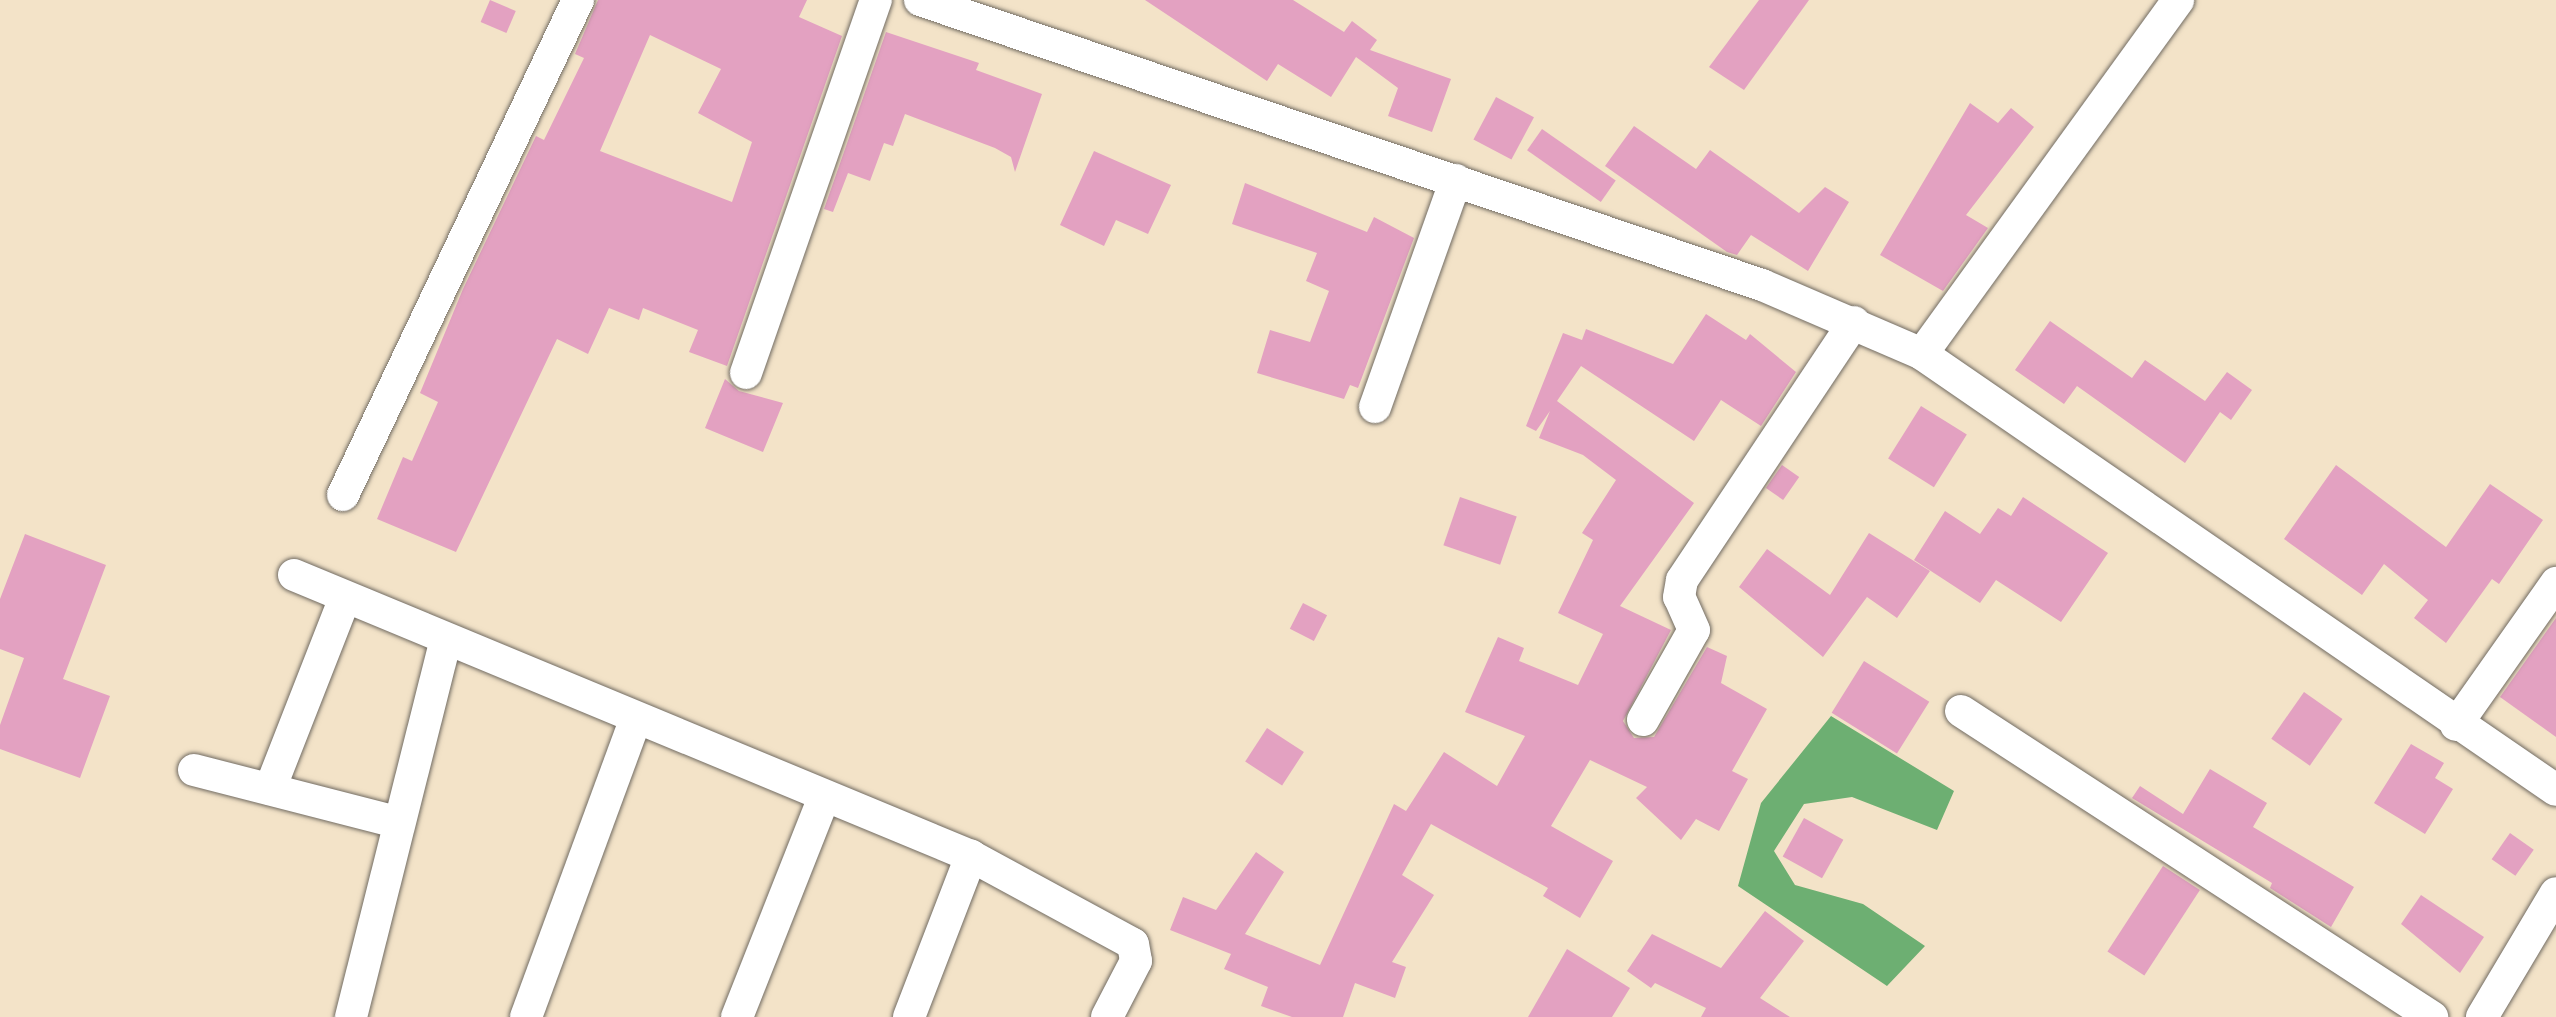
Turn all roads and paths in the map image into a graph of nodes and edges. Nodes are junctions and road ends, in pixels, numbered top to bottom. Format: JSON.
{"nodes":[{"id":1,"x":578,"y":0,"type":"edge"},
{"id":2,"x":876,"y":0,"type":"edge"},
{"id":3,"x":920,"y":0,"type":"edge"},
{"id":4,"x":2178,"y":0,"type":"edge"},
{"id":5,"x":1456,"y":180,"type":"junction"},
{"id":6,"x":1854,"y":322,"type":"junction"},
{"id":7,"x":1922,"y":354,"type":"junction"},
{"id":8,"x":746,"y":373,"type":"dead end"},
{"id":9,"x":1375,"y":407,"type":"dead end"},
{"id":10,"x":343,"y":495,"type":"dead end"},
{"id":11,"x":294,"y":575,"type":"dead end"},
{"id":12,"x":2556,"y":583,"type":"edge"},
{"id":13,"x":345,"y":598,"type":"junction"},
{"id":14,"x":445,"y":642,"type":"junction"},
{"id":15,"x":1961,"y":711,"type":"dead end"},
{"id":16,"x":1644,"y":720,"type":"dead end"},
{"id":17,"x":635,"y":721,"type":"junction"},
{"id":18,"x":2456,"y":725,"type":"junction"},
{"id":19,"x":194,"y":770,"type":"dead end"},
{"id":20,"x":270,"y":789,"type":"junction"},
{"id":21,"x":2556,"y":790,"type":"edge"},
{"id":22,"x":823,"y":800,"type":"junction"},
{"id":23,"x":397,"y":822,"type":"junction"},
{"id":24,"x":971,"y":856,"type":"junction"},
{"id":25,"x":2556,"y":893,"type":"edge"},
{"id":26,"x":1121,"y":1012,"type":"edge"},
{"id":27,"x":352,"y":1017,"type":"edge"},
{"id":28,"x":526,"y":1017,"type":"edge"},
{"id":29,"x":737,"y":1017,"type":"edge"},
{"id":30,"x":908,"y":1017,"type":"edge"},
{"id":31,"x":2432,"y":1017,"type":"edge"},
{"id":32,"x":2482,"y":1017,"type":"edge"}],
"edges":[{"from":1,"to":10,"type":"street"},
{"from":2,"to":8,"type":"street"},
{"from":3,"to":5,"type":"street"},
{"from":4,"to":7,"type":"street"},
{"from":5,"to":6,"type":"street"},
{"from":5,"to":9,"type":"street"},
{"from":6,"to":7,"type":"street"},
{"from":6,"to":16,"type":"street"},
{"from":7,"to":18,"type":"street"},
{"from":11,"to":13,"type":"street"},
{"from":12,"to":18,"type":"street"},
{"from":13,"to":14,"type":"street"},
{"from":13,"to":20,"type":"street"},
{"from":14,"to":17,"type":"street"},
{"from":14,"to":23,"type":"street"},
{"from":15,"to":31,"type":"street"},
{"from":17,"to":22,"type":"street"},
{"from":17,"to":28,"type":"street"},
{"from":18,"to":21,"type":"street"},
{"from":19,"to":20,"type":"street"},
{"from":20,"to":23,"type":"street"},
{"from":22,"to":24,"type":"street"},
{"from":22,"to":29,"type":"street"},
{"from":23,"to":27,"type":"street"},
{"from":24,"to":26,"type":"street"},
{"from":24,"to":30,"type":"street"},
{"from":25,"to":32,"type":"street"}]}
